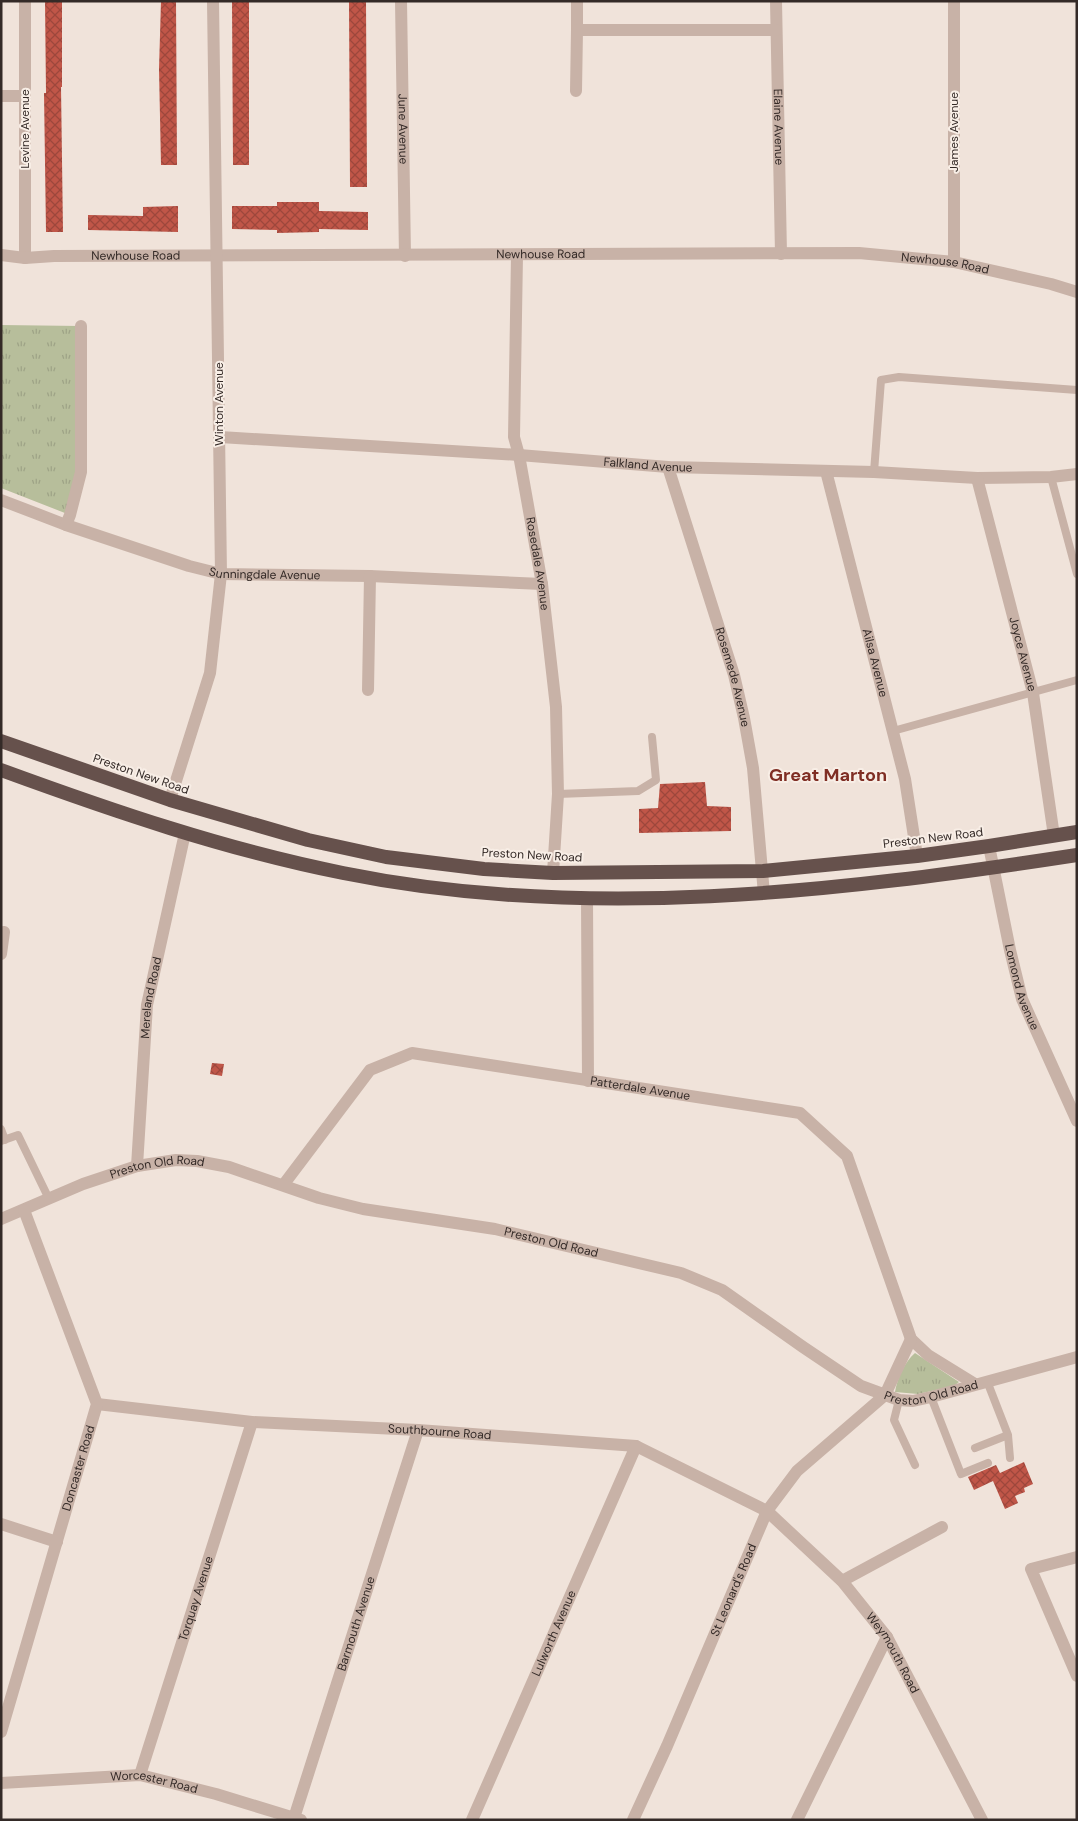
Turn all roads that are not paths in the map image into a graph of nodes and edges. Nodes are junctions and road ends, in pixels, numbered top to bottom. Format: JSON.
{"nodes":[{"id":1,"x":25,"y":1,"type":"edge"},
{"id":2,"x":213,"y":1,"type":"edge"},
{"id":3,"x":401,"y":1,"type":"edge"},
{"id":4,"x":577,"y":1,"type":"edge"},
{"id":5,"x":776,"y":1,"type":"edge"},
{"id":6,"x":954,"y":1,"type":"edge"},
{"id":7,"x":577,"y":30,"type":"junction"},
{"id":8,"x":776,"y":30,"type":"junction"},
{"id":9,"x":576,"y":91,"type":"dead end"},
{"id":10,"x":1,"y":96,"type":"edge"},
{"id":11,"x":25,"y":96,"type":"junction"},
{"id":12,"x":782,"y":254,"type":"junction"},
{"id":13,"x":517,"y":255,"type":"junction"},
{"id":14,"x":1,"y":256,"type":"edge"},
{"id":15,"x":218,"y":256,"type":"junction"},
{"id":16,"x":404,"y":256,"type":"junction"},
{"id":17,"x":25,"y":258,"type":"junction"},
{"id":18,"x":954,"y":262,"type":"junction"},
{"id":19,"x":1077,"y":292,"type":"edge"},
{"id":20,"x":80,"y":326,"type":"dead end"},
{"id":21,"x":1077,"y":390,"type":"edge"},
{"id":22,"x":220,"y":437,"type":"junction"},
{"id":23,"x":520,"y":455,"type":"junction"},
{"id":24,"x":668,"y":467,"type":"junction"},
{"id":25,"x":826,"y":471,"type":"junction"},
{"id":26,"x":874,"y":472,"type":"junction"},
{"id":27,"x":1077,"y":474,"type":"edge"},
{"id":28,"x":1051,"y":477,"type":"junction"},
{"id":29,"x":977,"y":478,"type":"junction"},
{"id":30,"x":1,"y":500,"type":"edge"},
{"id":31,"x":66,"y":524,"type":"junction"},
{"id":32,"x":221,"y":574,"type":"junction"},
{"id":33,"x":1077,"y":574,"type":"edge"},
{"id":34,"x":370,"y":576,"type":"junction"},
{"id":35,"x":542,"y":584,"type":"junction"},
{"id":36,"x":1077,"y":680,"type":"edge"},
{"id":37,"x":368,"y":690,"type":"dead end"},
{"id":38,"x":1033,"y":693,"type":"junction"},
{"id":39,"x":893,"y":731,"type":"junction"},
{"id":40,"x":652,"y":737,"type":"dead end"},
{"id":41,"x":1,"y":741,"type":"edge"},
{"id":42,"x":1,"y":770,"type":"edge"},
{"id":43,"x":558,"y":794,"type":"junction"},
{"id":44,"x":170,"y":800,"type":"junction"},
{"id":45,"x":1077,"y":832,"type":"edge"},
{"id":46,"x":185,"y":833,"type":"junction"},
{"id":47,"x":1054,"y":836,"type":"junction"},
{"id":48,"x":989,"y":846,"type":"junction"},
{"id":49,"x":1077,"y":855,"type":"edge"},
{"id":50,"x":917,"y":856,"type":"junction"},
{"id":51,"x":993,"y":868,"type":"junction"},
{"id":52,"x":763,"y":871,"type":"junction"},
{"id":53,"x":552,"y":873,"type":"junction"},
{"id":54,"x":764,"y":894,"type":"junction"},
{"id":55,"x":587,"y":899,"type":"junction"},
{"id":56,"x":4,"y":932,"type":"dead end"},
{"id":57,"x":1,"y":954,"type":"edge"},
{"id":58,"x":588,"y":1080,"type":"junction"},
{"id":59,"x":1077,"y":1121,"type":"edge"},
{"id":60,"x":1,"y":1129,"type":"edge"},
{"id":61,"x":3,"y":1140,"type":"edge"},
{"id":62,"x":137,"y":1166,"type":"junction"},
{"id":63,"x":284,"y":1184,"type":"junction"},
{"id":64,"x":49,"y":1199,"type":"junction"},
{"id":65,"x":24,"y":1210,"type":"junction"},
{"id":66,"x":1,"y":1219,"type":"edge"},
{"id":67,"x":911,"y":1339,"type":"junction"},
{"id":68,"x":1077,"y":1357,"type":"edge"},
{"id":69,"x":981,"y":1382,"type":"junction"},
{"id":70,"x":885,"y":1396,"type":"junction"},
{"id":71,"x":931,"y":1397,"type":"junction"},
{"id":72,"x":899,"y":1400,"type":"junction"},
{"id":73,"x":97,"y":1404,"type":"junction"},
{"id":74,"x":252,"y":1422,"type":"junction"},
{"id":75,"x":418,"y":1430,"type":"junction"},
{"id":76,"x":1008,"y":1435,"type":"junction"},
{"id":77,"x":636,"y":1446,"type":"junction"},
{"id":78,"x":975,"y":1448,"type":"dead end"},
{"id":79,"x":1010,"y":1458,"type":"dead end"},
{"id":80,"x":988,"y":1463,"type":"dead end"},
{"id":81,"x":915,"y":1465,"type":"dead end"},
{"id":82,"x":767,"y":1511,"type":"junction"},
{"id":83,"x":1,"y":1524,"type":"edge"},
{"id":84,"x":942,"y":1527,"type":"dead end"},
{"id":85,"x":57,"y":1542,"type":"junction"},
{"id":86,"x":1077,"y":1557,"type":"edge"},
{"id":87,"x":842,"y":1581,"type":"junction"},
{"id":88,"x":887,"y":1636,"type":"junction"},
{"id":89,"x":1077,"y":1676,"type":"edge"},
{"id":90,"x":1,"y":1732,"type":"edge"},
{"id":91,"x":140,"y":1775,"type":"junction"},
{"id":92,"x":1,"y":1783,"type":"edge"},
{"id":93,"x":298,"y":1819,"type":"edge"},
{"id":94,"x":472,"y":1820,"type":"edge"},
{"id":95,"x":633,"y":1820,"type":"edge"},
{"id":96,"x":797,"y":1820,"type":"edge"},
{"id":97,"x":982,"y":1820,"type":"edge"}],
"edges":[{"from":1,"to":11,"type":"street","name":"Levine Avenue"},
{"from":2,"to":15,"type":"street","name":"Winton Avenue"},
{"from":3,"to":16,"type":"street","name":"June Avenue"},
{"from":4,"to":7,"type":"street"},
{"from":5,"to":8,"type":"street","name":"Elaine Avenue"},
{"from":6,"to":18,"type":"street","name":"James Avenue"},
{"from":7,"to":8,"type":"street"},
{"from":7,"to":9,"type":"street"},
{"from":8,"to":12,"type":"street","name":"Elaine Avenue"},
{"from":10,"to":11,"type":"street"},
{"from":11,"to":17,"type":"street","name":"Levine Avenue"},
{"from":12,"to":13,"type":"street","name":"Newhouse Road"},
{"from":12,"to":18,"type":"street","name":"Newhouse Road"},
{"from":13,"to":16,"type":"street","name":"Newhouse Road"},
{"from":13,"to":23,"type":"street","name":"Rosedale Avenue"},
{"from":14,"to":17,"type":"street","name":"Newhouse Road"},
{"from":15,"to":16,"type":"street","name":"Newhouse Road"},
{"from":15,"to":17,"type":"street","name":"Newhouse Road"},
{"from":15,"to":22,"type":"street","name":"Winton Avenue"},
{"from":18,"to":19,"type":"street","name":"Newhouse Road"},
{"from":20,"to":31,"type":"street"},
{"from":21,"to":26,"type":"lane"},
{"from":22,"to":23,"type":"street","name":"Falkland Avenue"},
{"from":22,"to":32,"type":"street","name":"Winton Avenue"},
{"from":23,"to":24,"type":"street","name":"Falkland Avenue"},
{"from":23,"to":35,"type":"street","name":"Rosedale Avenue"},
{"from":24,"to":25,"type":"street","name":"Falkland Avenue"},
{"from":24,"to":52,"type":"street","name":"Rosemede Avenue"},
{"from":25,"to":26,"type":"street","name":"Falkland Avenue"},
{"from":25,"to":39,"type":"street","name":"Ailsa Avenue"},
{"from":26,"to":29,"type":"street","name":"Falkland Avenue"},
{"from":27,"to":28,"type":"street","name":"Falkland Avenue"},
{"from":28,"to":29,"type":"street","name":"Falkland Avenue"},
{"from":28,"to":33,"type":"lane"},
{"from":29,"to":38,"type":"street","name":"Joyce Avenue"},
{"from":30,"to":31,"type":"street","name":"Sunningdale Avenue"},
{"from":31,"to":32,"type":"street","name":"Sunningdale Avenue"},
{"from":32,"to":34,"type":"street","name":"Sunningdale Avenue"},
{"from":32,"to":44,"type":"street","name":"Winton Avenue"},
{"from":34,"to":35,"type":"street","name":"Sunningdale Avenue"},
{"from":34,"to":37,"type":"street"},
{"from":35,"to":43,"type":"street","name":"Rosedale Avenue"},
{"from":36,"to":38,"type":"lane"},
{"from":38,"to":39,"type":"lane"},
{"from":38,"to":47,"type":"street","name":"Joyce Avenue"},
{"from":39,"to":50,"type":"street","name":"Ailsa Avenue"},
{"from":40,"to":43,"type":"lane"},
{"from":41,"to":44,"type":"highway","name":"Preston New Road"},
{"from":42,"to":46,"type":"highway"},
{"from":43,"to":53,"type":"street","name":"Rosedale Avenue"},
{"from":44,"to":53,"type":"highway","name":"Preston New Road"},
{"from":45,"to":47,"type":"highway","name":"Preston New Road"},
{"from":46,"to":55,"type":"highway"},
{"from":46,"to":62,"type":"street","name":"Mereland Road"},
{"from":47,"to":48,"type":"highway","name":"Preston New Road"},
{"from":48,"to":50,"type":"highway","name":"Preston New Road"},
{"from":48,"to":51,"type":"street","name":"Lomond Avenue"},
{"from":49,"to":51,"type":"highway"},
{"from":50,"to":52,"type":"highway","name":"Preston New Road"},
{"from":51,"to":54,"type":"highway"},
{"from":51,"to":59,"type":"street","name":"Lomond Avenue"},
{"from":52,"to":53,"type":"highway","name":"Preston New Road"},
{"from":52,"to":54,"type":"street","name":"Rosemede Avenue"},
{"from":54,"to":55,"type":"highway"},
{"from":55,"to":58,"type":"street"},
{"from":56,"to":57,"type":"street"},
{"from":58,"to":63,"type":"street","name":"Patterdale Avenue"},
{"from":58,"to":67,"type":"street","name":"Patterdale Avenue"},
{"from":60,"to":61,"type":"lane"},
{"from":61,"to":64,"type":"lane"},
{"from":62,"to":63,"type":"street","name":"Preston Old Road"},
{"from":62,"to":64,"type":"street","name":"Preston Old Road"},
{"from":63,"to":70,"type":"street","name":"Preston Old Road"},
{"from":64,"to":65,"type":"street","name":"Preston Old Road"},
{"from":65,"to":66,"type":"street","name":"Preston Old Road"},
{"from":65,"to":73,"type":"street"},
{"from":67,"to":69,"type":"street","name":"Patterdale Avenue"},
{"from":67,"to":70,"type":"street"},
{"from":68,"to":69,"type":"street","name":"Preston Old Road"},
{"from":69,"to":71,"type":"street","name":"Preston Old Road"},
{"from":69,"to":76,"type":"lane"},
{"from":70,"to":72,"type":"street","name":"Preston Old Road"},
{"from":70,"to":82,"type":"street","name":"St Leonard's Road"},
{"from":71,"to":72,"type":"street","name":"Preston Old Road"},
{"from":71,"to":80,"type":"lane"},
{"from":72,"to":81,"type":"lane"},
{"from":73,"to":74,"type":"street","name":"Southbourne Road"},
{"from":73,"to":85,"type":"street","name":"Doncaster Road"},
{"from":74,"to":75,"type":"street","name":"Southbourne Road"},
{"from":74,"to":91,"type":"street","name":"Torquay Avenue"},
{"from":75,"to":77,"type":"street","name":"Southbourne Road"},
{"from":75,"to":93,"type":"street","name":"Barmouth Avenue"},
{"from":76,"to":78,"type":"lane"},
{"from":76,"to":79,"type":"lane"},
{"from":77,"to":82,"type":"street","name":"Southbourne Road"},
{"from":77,"to":94,"type":"street","name":"Lulworth Avenue"},
{"from":82,"to":87,"type":"street","name":"Weymouth Road"},
{"from":82,"to":95,"type":"street","name":"St Leonard's Road"},
{"from":83,"to":85,"type":"street"},
{"from":84,"to":87,"type":"street"},
{"from":85,"to":90,"type":"street","name":"Doncaster Road"},
{"from":86,"to":89,"type":"street"},
{"from":87,"to":88,"type":"street","name":"Weymouth Road"},
{"from":88,"to":96,"type":"street"},
{"from":88,"to":97,"type":"street","name":"Weymouth Road"},
{"from":91,"to":92,"type":"street","name":"Worcester Road"},
{"from":91,"to":93,"type":"street","name":"Worcester Road"}]}
